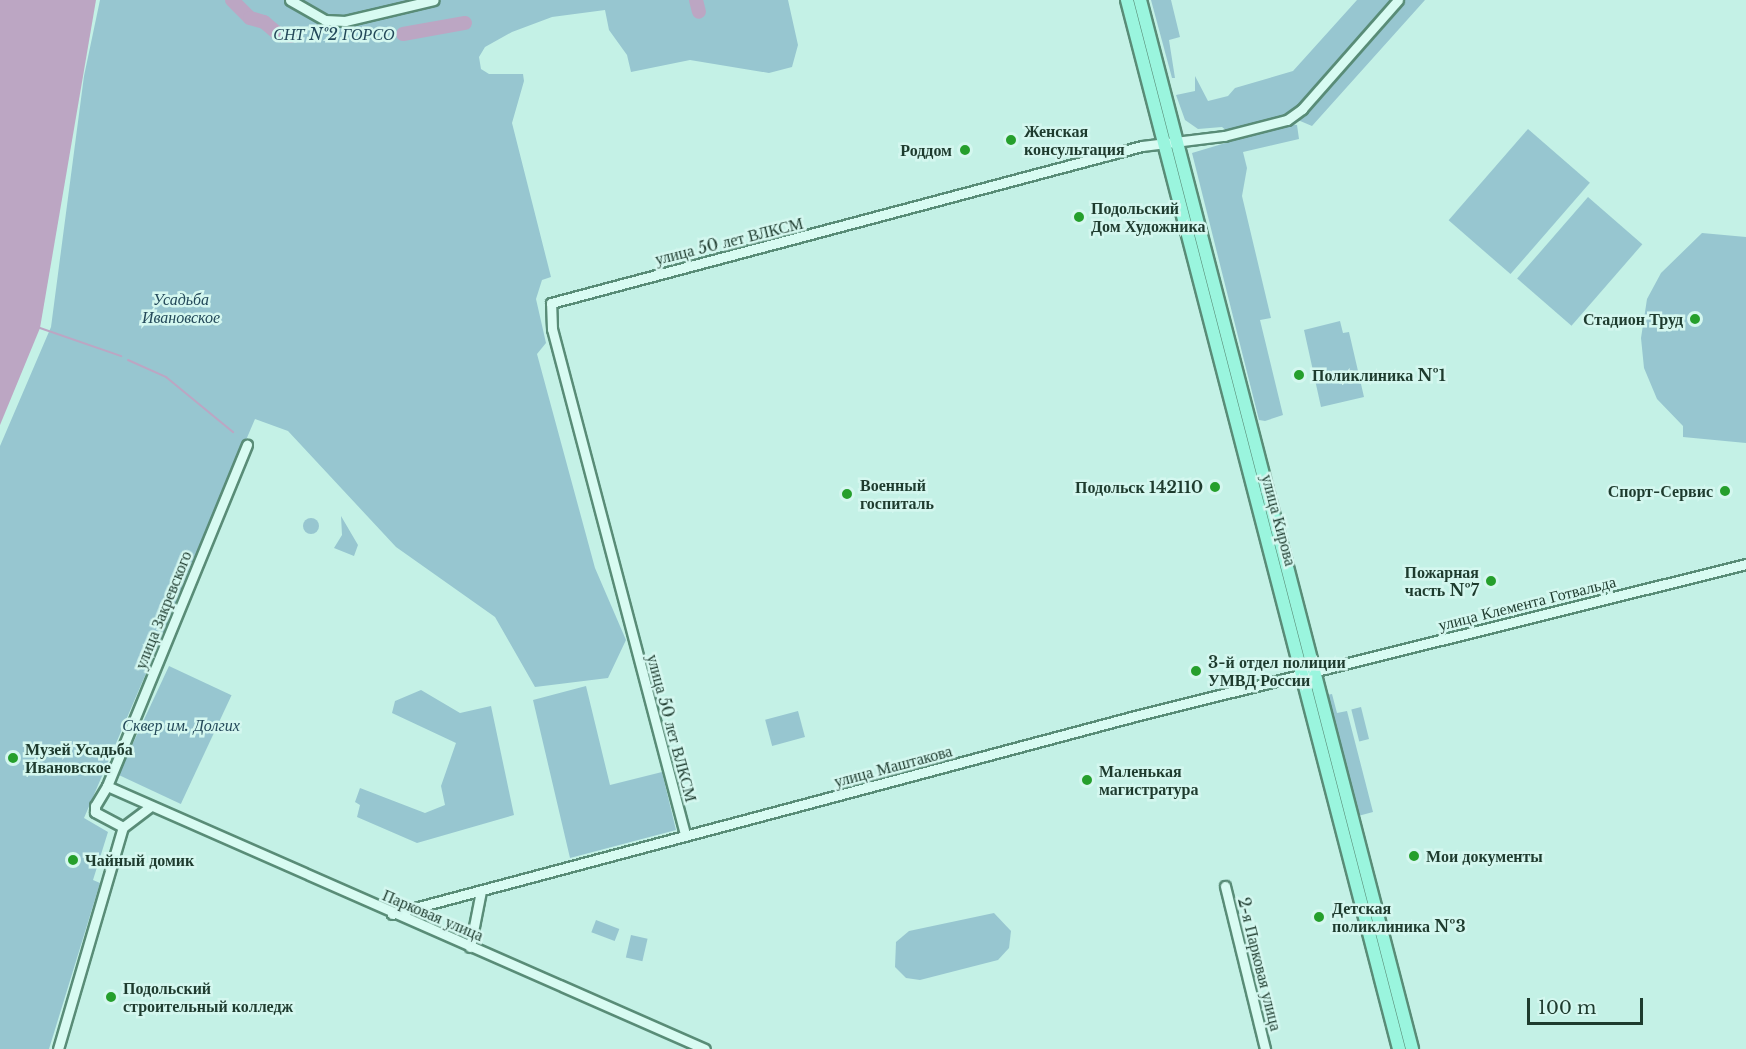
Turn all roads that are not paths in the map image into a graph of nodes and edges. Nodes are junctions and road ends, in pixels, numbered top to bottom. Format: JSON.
{"nodes":[{"id":1,"x":290,"y":0,"type":"edge"},
{"id":2,"x":434,"y":0,"type":"edge"},
{"id":3,"x":1127,"y":0,"type":"edge"},
{"id":4,"x":1140,"y":0,"type":"edge"},
{"id":5,"x":1398,"y":0,"type":"edge"},
{"id":6,"x":1170,"y":143,"type":"junction"},
{"id":7,"x":247,"y":445,"type":"dead end"},
{"id":8,"x":1746,"y":564,"type":"edge"},
{"id":9,"x":1308,"y":672,"type":"junction"},
{"id":10,"x":108,"y":786,"type":"junction"},
{"id":11,"x":151,"y":806,"type":"junction"},
{"id":12,"x":123,"y":827,"type":"junction"},
{"id":13,"x":685,"y":834,"type":"junction"},
{"id":14,"x":1225,"y":886,"type":"dead end"},
{"id":15,"x":481,"y":891,"type":"junction"},
{"id":16,"x":392,"y":914,"type":"junction"},
{"id":17,"x":470,"y":947,"type":"junction"},
{"id":18,"x":58,"y":1049,"type":"edge"},
{"id":19,"x":705,"y":1049,"type":"edge"},
{"id":20,"x":1265,"y":1049,"type":"edge"},
{"id":21,"x":1399,"y":1049,"type":"edge"},
{"id":22,"x":1412,"y":1049,"type":"edge"}],
"edges":[{"from":1,"to":2,"type":"street"},
{"from":3,"to":6,"type":"main road","name":"улица Кирова"},
{"from":4,"to":6,"type":"main road","name":"улица Кирова"},
{"from":5,"to":6,"type":"street","name":"улица 50 лет ВЛКСМ"},
{"from":6,"to":9,"type":"main road","name":"улица Кирова"},
{"from":6,"to":13,"type":"street","name":"улица 50 лет ВЛКСМ"},
{"from":7,"to":10,"type":"street","name":"улица Закревского"},
{"from":8,"to":9,"type":"street","name":"улица Клемента Готвальда"},
{"from":9,"to":13,"type":"street","name":"улица Маштакова"},
{"from":9,"to":21,"type":"main road","name":"улица Кирова"},
{"from":9,"to":22,"type":"main road","name":"улица Кирова"},
{"from":10,"to":11,"type":"street","name":"Парковая улица"},
{"from":10,"to":12,"type":"street"},
{"from":11,"to":12,"type":"street"},
{"from":11,"to":16,"type":"street","name":"Парковая улица"},
{"from":12,"to":18,"type":"street"},
{"from":13,"to":15,"type":"street","name":"улица Маштакова"},
{"from":14,"to":20,"type":"street","name":"2-я Парковая улица"},
{"from":15,"to":16,"type":"street","name":"улица Маштакова"},
{"from":15,"to":17,"type":"street"},
{"from":16,"to":17,"type":"street","name":"Парковая улица"},
{"from":17,"to":19,"type":"street","name":"Парковая улица"}]}
